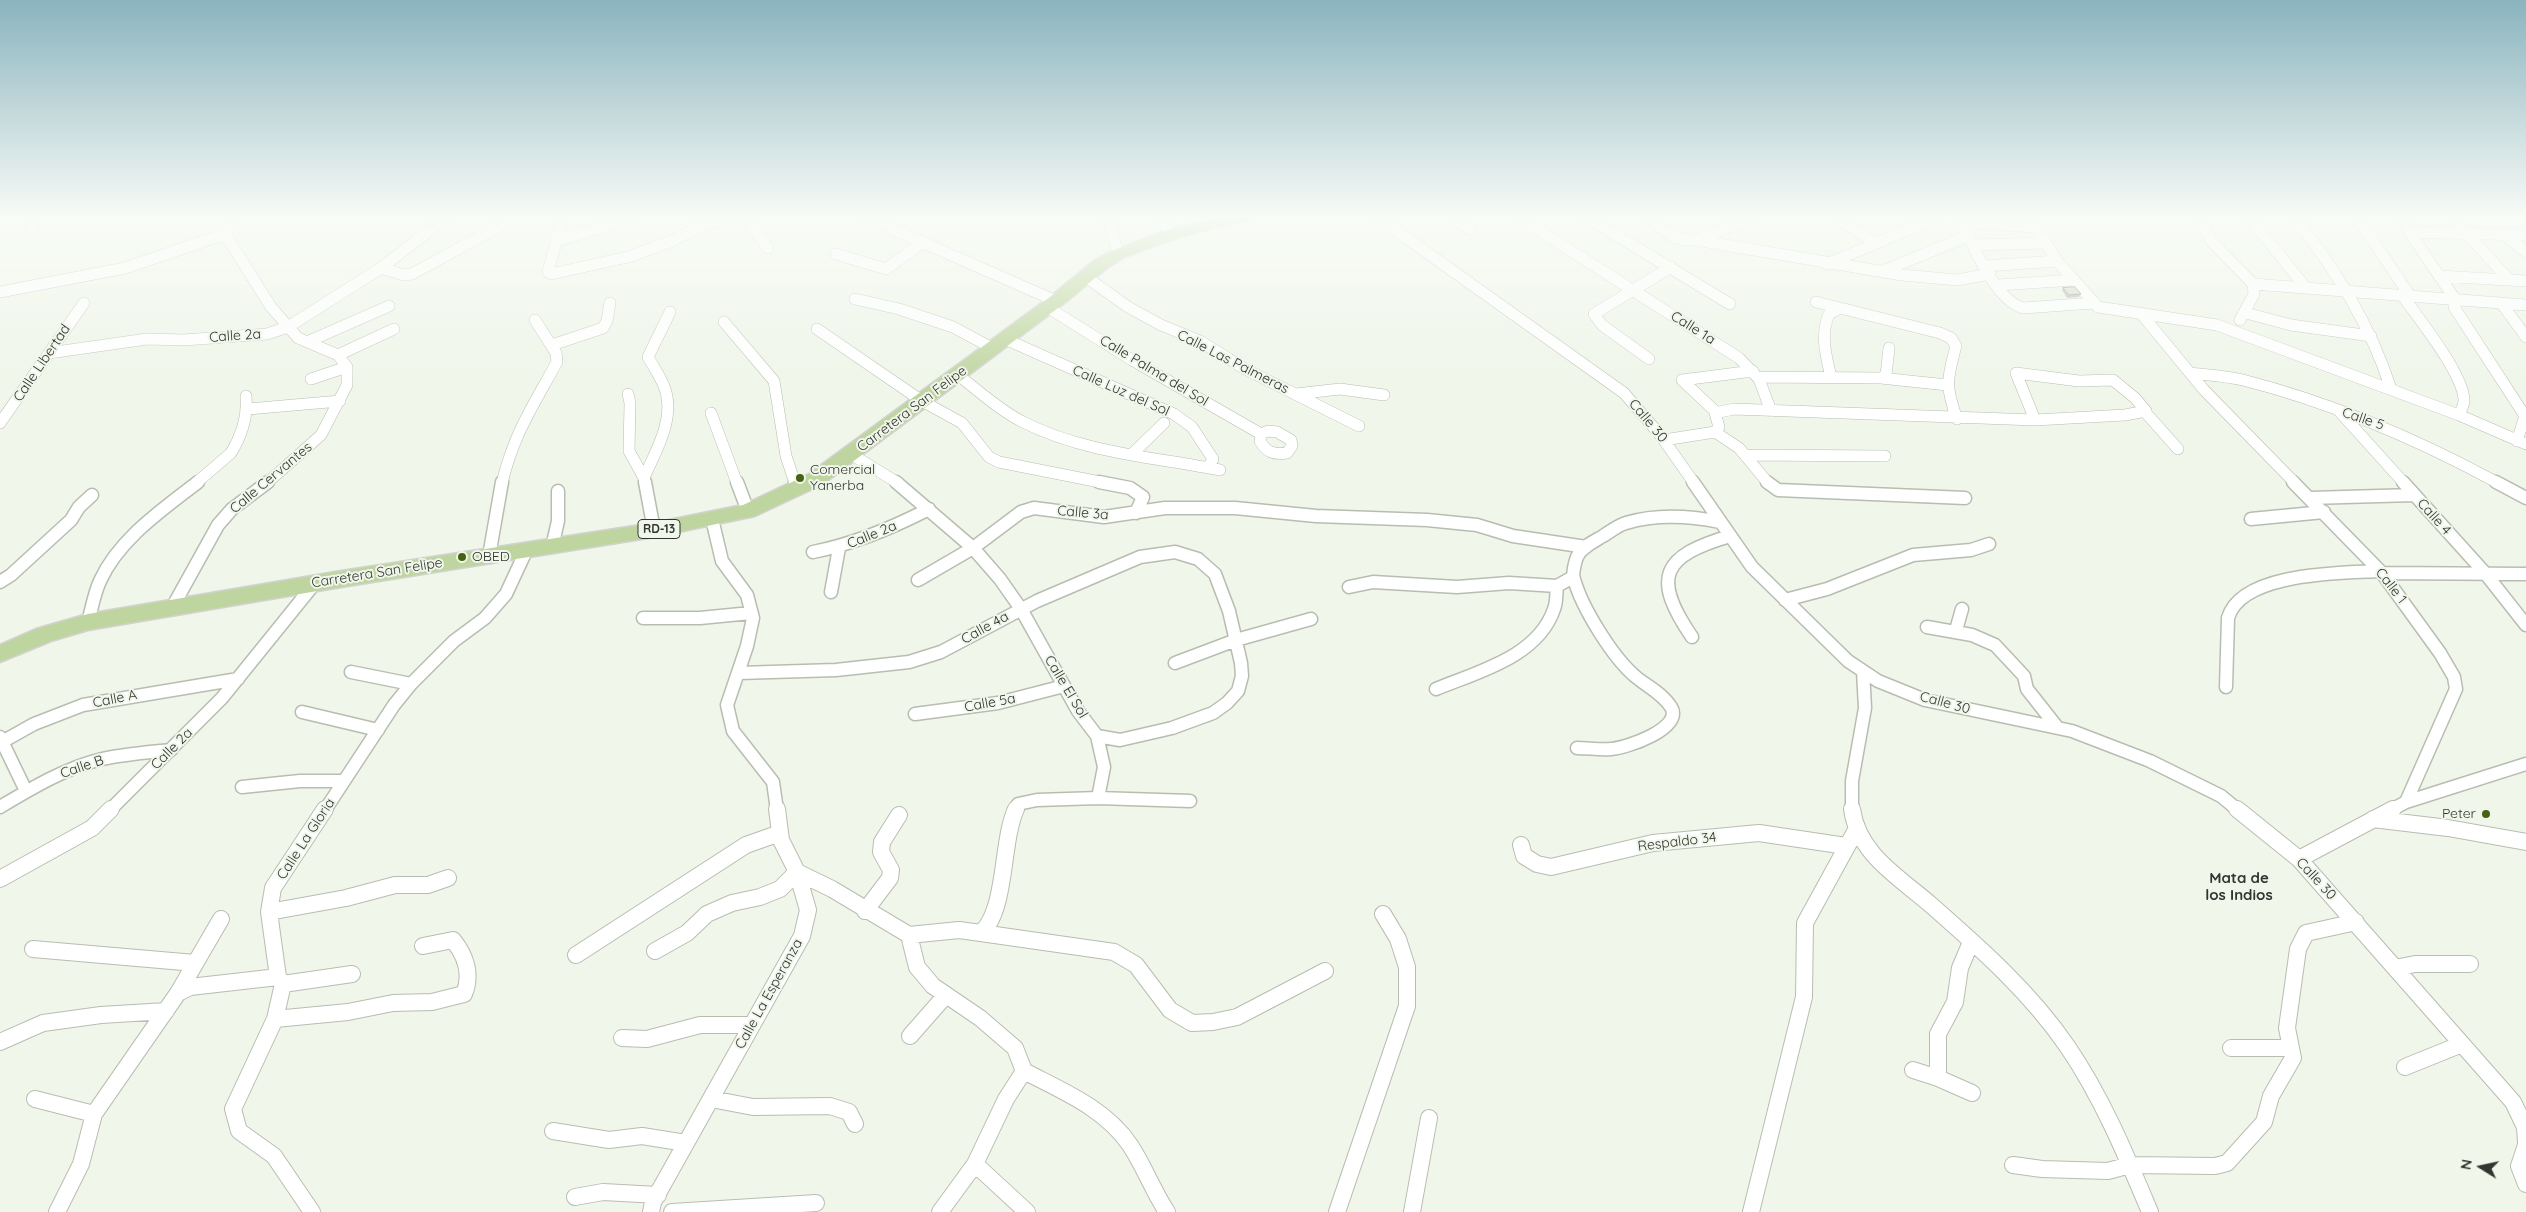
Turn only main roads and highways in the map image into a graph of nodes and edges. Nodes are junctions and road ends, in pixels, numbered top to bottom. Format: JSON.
{"nodes":[{"id":1,"x":1091,"y":274,"type":"edge"},
{"id":2,"x":0,"y":654,"type":"edge"}],
"edges":[{"from":1,"to":2,"type":"main road","name":"Carretera San Felipe","number":"RD-13"}]}
